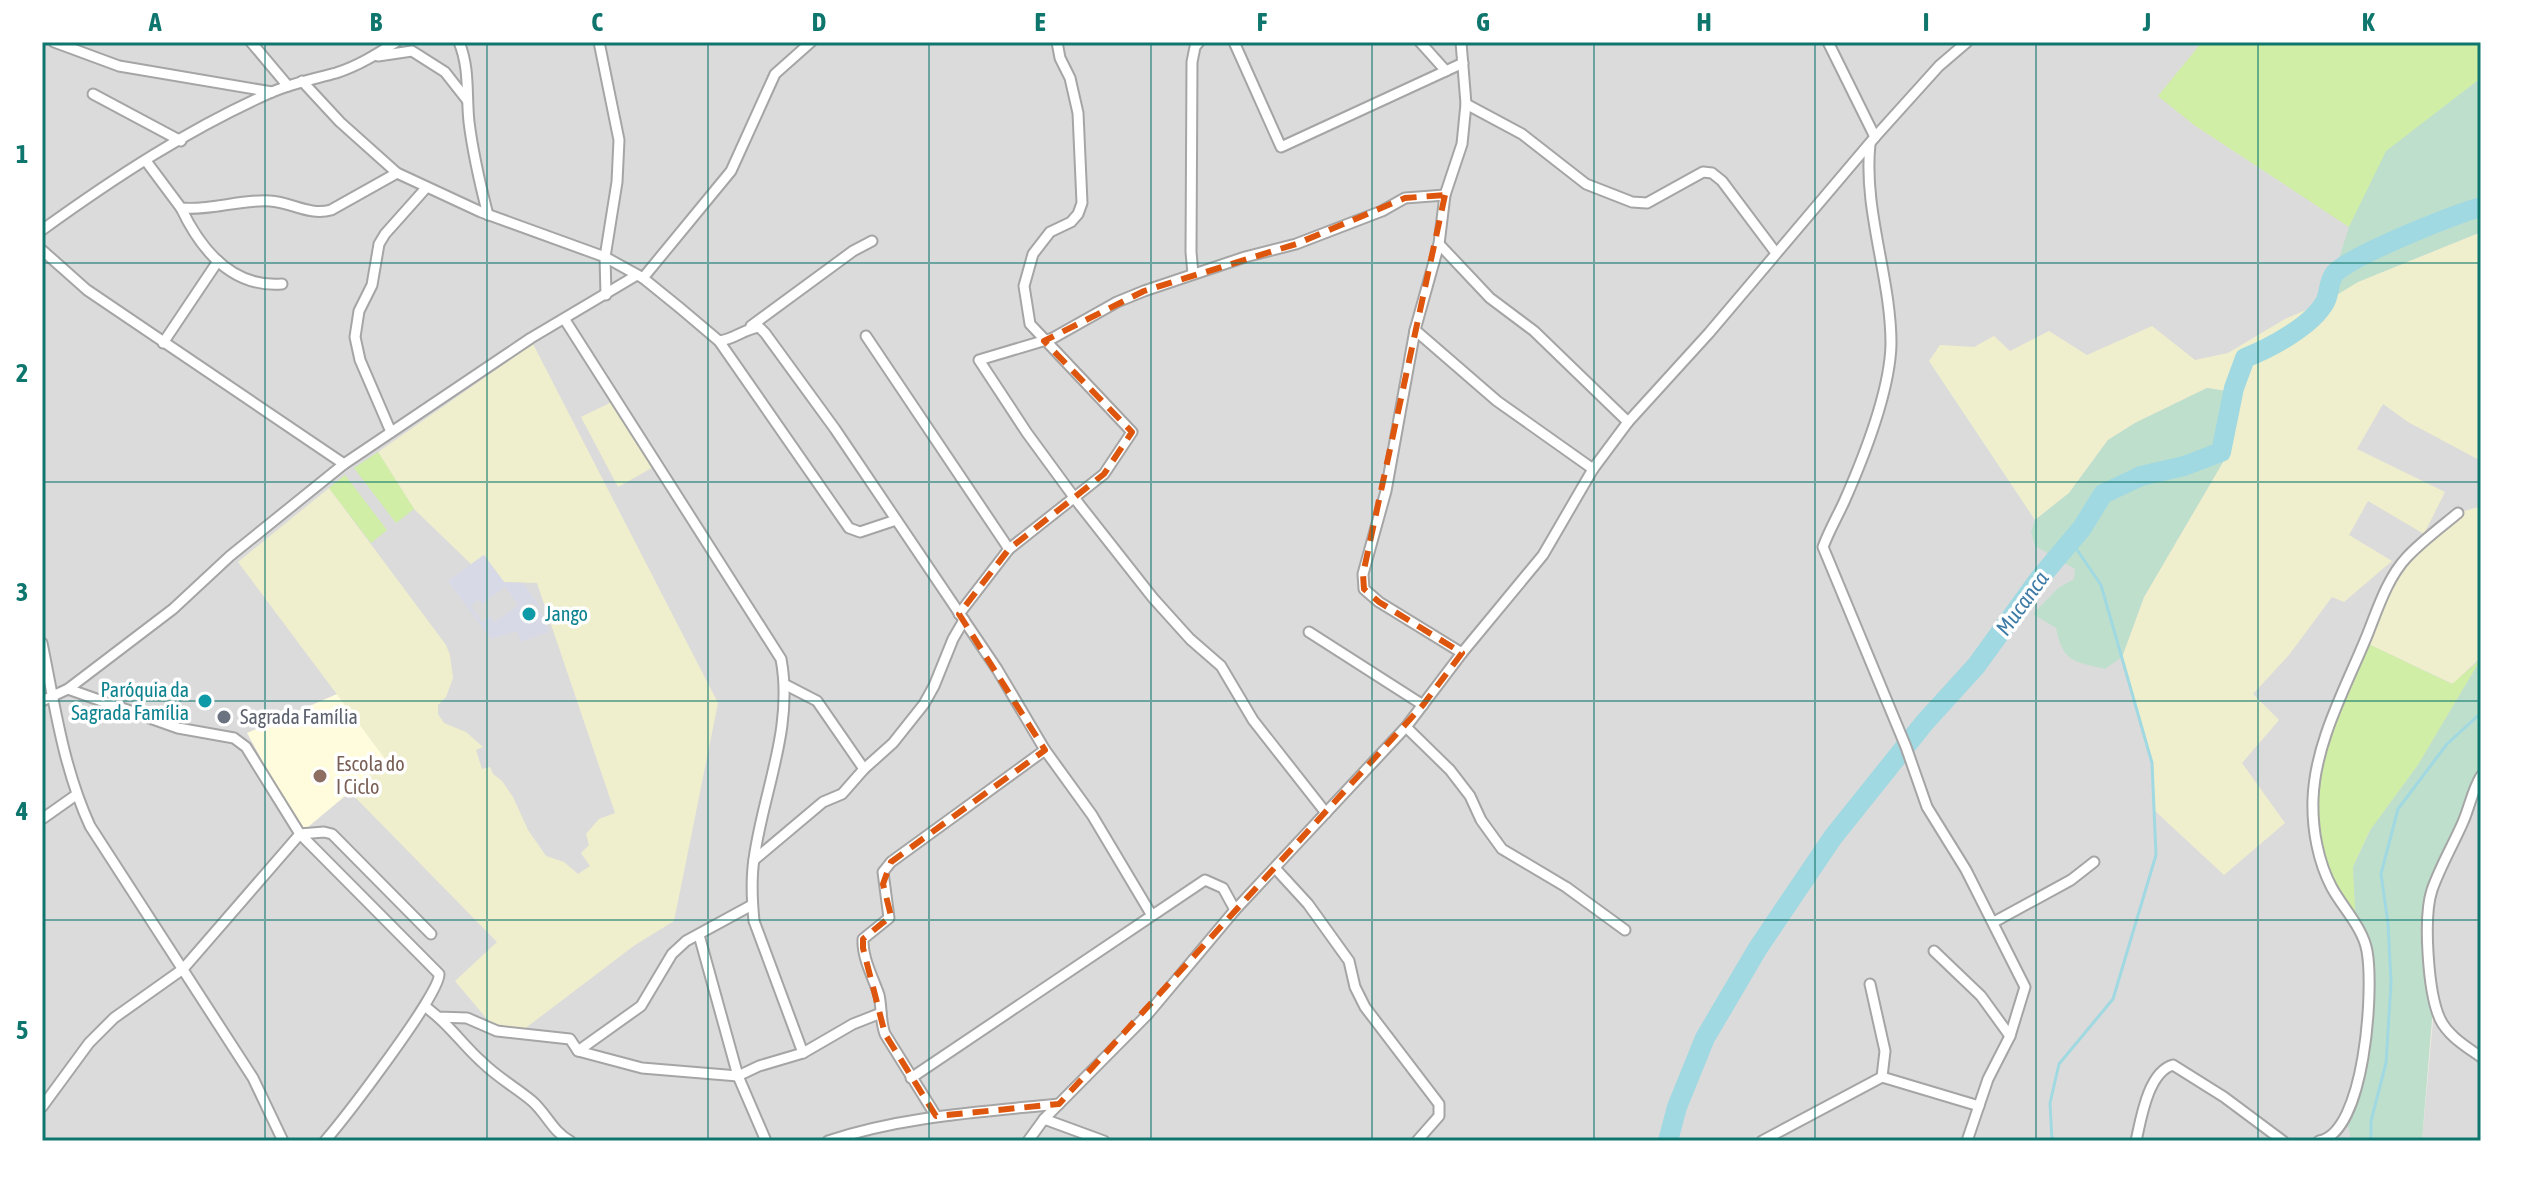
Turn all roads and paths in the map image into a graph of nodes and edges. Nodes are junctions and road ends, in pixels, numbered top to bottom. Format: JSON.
{"nodes":[{"id":1,"x":54,"y":42,"type":"edge"},
{"id":2,"x":251,"y":42,"type":"edge"},
{"id":3,"x":396,"y":42,"type":"edge"},
{"id":4,"x":459,"y":42,"type":"edge"},
{"id":5,"x":599,"y":42,"type":"edge"},
{"id":6,"x":811,"y":42,"type":"edge"},
{"id":7,"x":1057,"y":42,"type":"edge"},
{"id":8,"x":1199,"y":42,"type":"edge"},
{"id":9,"x":1234,"y":42,"type":"edge"},
{"id":10,"x":1420,"y":42,"type":"edge"},
{"id":11,"x":1461,"y":42,"type":"edge"},
{"id":12,"x":1828,"y":42,"type":"edge"},
{"id":13,"x":1967,"y":42,"type":"edge"},
{"id":14,"x":373,"y":57,"type":"junction"},
{"id":15,"x":1463,"y":63,"type":"junction"},
{"id":16,"x":1446,"y":71,"type":"junction"},
{"id":17,"x":302,"y":81,"type":"junction"},
{"id":18,"x":288,"y":86,"type":"junction"},
{"id":19,"x":272,"y":92,"type":"junction"},
{"id":20,"x":93,"y":94,"type":"dead end"},
{"id":21,"x":467,"y":100,"type":"junction"},
{"id":22,"x":1466,"y":104,"type":"junction"},
{"id":23,"x":1872,"y":140,"type":"junction"},
{"id":24,"x":181,"y":141,"type":"junction"},
{"id":25,"x":146,"y":161,"type":"junction"},
{"id":26,"x":397,"y":173,"type":"junction"},
{"id":27,"x":426,"y":188,"type":"junction"},
{"id":28,"x":1445,"y":195,"type":"junction"},
{"id":29,"x":181,"y":208,"type":"junction"},
{"id":30,"x":488,"y":215,"type":"junction"},
{"id":31,"x":42,"y":230,"type":"edge"},
{"id":32,"x":872,"y":241,"type":"dead end"},
{"id":33,"x":1439,"y":244,"type":"junction"},
{"id":34,"x":42,"y":250,"type":"edge"},
{"id":35,"x":1776,"y":253,"type":"junction"},
{"id":36,"x":605,"y":257,"type":"junction"},
{"id":37,"x":218,"y":261,"type":"junction"},
{"id":38,"x":1193,"y":274,"type":"junction"},
{"id":39,"x":640,"y":277,"type":"junction"},
{"id":40,"x":282,"y":284,"type":"dead end"},
{"id":41,"x":606,"y":295,"type":"junction"},
{"id":42,"x":565,"y":320,"type":"junction"},
{"id":43,"x":749,"y":328,"type":"junction"},
{"id":44,"x":1415,"y":330,"type":"junction"},
{"id":45,"x":866,"y":336,"type":"dead end"},
{"id":46,"x":719,"y":341,"type":"junction"},
{"id":47,"x":1044,"y":341,"type":"junction"},
{"id":48,"x":163,"y":343,"type":"junction"},
{"id":49,"x":1628,"y":422,"type":"junction"},
{"id":50,"x":391,"y":432,"type":"junction"},
{"id":51,"x":344,"y":464,"type":"junction"},
{"id":52,"x":1593,"y":469,"type":"junction"},
{"id":53,"x":1074,"y":498,"type":"junction"},
{"id":54,"x":2458,"y":513,"type":"dead end"},
{"id":55,"x":896,"y":520,"type":"junction"},
{"id":56,"x":1009,"y":549,"type":"junction"},
{"id":57,"x":961,"y":617,"type":"junction"},
{"id":58,"x":1309,"y":632,"type":"dead end"},
{"id":59,"x":42,"y":643,"type":"edge"},
{"id":60,"x":1462,"y":653,"type":"junction"},
{"id":61,"x":786,"y":685,"type":"junction"},
{"id":62,"x":68,"y":689,"type":"junction"},
{"id":63,"x":52,"y":696,"type":"junction"},
{"id":64,"x":42,"y":701,"type":"edge"},
{"id":65,"x":1423,"y":705,"type":"junction"},
{"id":66,"x":1406,"y":727,"type":"junction"},
{"id":67,"x":1045,"y":750,"type":"junction"},
{"id":68,"x":864,"y":769,"type":"junction"},
{"id":69,"x":2481,"y":776,"type":"edge"},
{"id":70,"x":76,"y":795,"type":"junction"},
{"id":71,"x":1326,"y":813,"type":"junction"},
{"id":72,"x":42,"y":819,"type":"edge"},
{"id":73,"x":300,"y":834,"type":"junction"},
{"id":74,"x":754,"y":860,"type":"junction"},
{"id":75,"x":2094,"y":862,"type":"dead end"},
{"id":76,"x":1275,"y":868,"type":"junction"},
{"id":77,"x":752,"y":905,"type":"junction"},
{"id":78,"x":1235,"y":910,"type":"junction"},
{"id":79,"x":1151,"y":914,"type":"junction"},
{"id":80,"x":1994,"y":922,"type":"junction"},
{"id":81,"x":1625,"y":930,"type":"dead end"},
{"id":82,"x":431,"y":934,"type":"dead end"},
{"id":83,"x":699,"y":935,"type":"junction"},
{"id":84,"x":1934,"y":951,"type":"dead end"},
{"id":85,"x":183,"y":969,"type":"junction"},
{"id":86,"x":1870,"y":984,"type":"dead end"},
{"id":87,"x":426,"y":1007,"type":"junction"},
{"id":88,"x":881,"y":1013,"type":"junction"},
{"id":89,"x":438,"y":1017,"type":"junction"},
{"id":90,"x":2010,"y":1036,"type":"junction"},
{"id":91,"x":578,"y":1051,"type":"junction"},
{"id":92,"x":803,"y":1053,"type":"junction"},
{"id":93,"x":2481,"y":1057,"type":"edge"},
{"id":94,"x":738,"y":1076,"type":"junction"},
{"id":95,"x":1882,"y":1077,"type":"junction"},
{"id":96,"x":911,"y":1078,"type":"junction"},
{"id":97,"x":1059,"y":1104,"type":"junction"},
{"id":98,"x":1979,"y":1106,"type":"junction"},
{"id":99,"x":42,"y":1107,"type":"edge"},
{"id":100,"x":936,"y":1116,"type":"junction"},
{"id":101,"x":1044,"y":1119,"type":"junction"},
{"id":102,"x":283,"y":1141,"type":"edge"},
{"id":103,"x":325,"y":1141,"type":"edge"},
{"id":104,"x":570,"y":1141,"type":"edge"},
{"id":105,"x":766,"y":1141,"type":"edge"},
{"id":106,"x":828,"y":1141,"type":"edge"},
{"id":107,"x":1028,"y":1141,"type":"edge"},
{"id":108,"x":1104,"y":1141,"type":"edge"},
{"id":109,"x":1417,"y":1141,"type":"edge"},
{"id":110,"x":1762,"y":1141,"type":"edge"},
{"id":111,"x":1967,"y":1141,"type":"edge"},
{"id":112,"x":2136,"y":1141,"type":"edge"},
{"id":113,"x":2283,"y":1141,"type":"edge"},
{"id":114,"x":2319,"y":1141,"type":"edge"}],
"edges":[{"from":1,"to":19,"type":"street"},
{"from":2,"to":18,"type":"street"},
{"from":3,"to":14,"type":"street"},
{"from":4,"to":21,"type":"street"},
{"from":5,"to":36,"type":"street"},
{"from":6,"to":39,"type":"street"},
{"from":7,"to":47,"type":"street"},
{"from":8,"to":38,"type":"street"},
{"from":9,"to":16,"type":"street"},
{"from":10,"to":16,"type":"street"},
{"from":11,"to":15,"type":"street"},
{"from":12,"to":23,"type":"street"},
{"from":13,"to":23,"type":"street"},
{"from":14,"to":17,"type":"street"},
{"from":14,"to":21,"type":"street"},
{"from":15,"to":16,"type":"street"},
{"from":15,"to":22,"type":"street"},
{"from":17,"to":18,"type":"street"},
{"from":17,"to":26,"type":"street"},
{"from":18,"to":19,"type":"street"},
{"from":19,"to":24,"type":"street"},
{"from":20,"to":24,"type":"street"},
{"from":21,"to":30,"type":"street"},
{"from":22,"to":28,"type":"street"},
{"from":22,"to":35,"type":"street"},
{"from":23,"to":35,"type":"street"},
{"from":23,"to":80,"type":"street"},
{"from":24,"to":25,"type":"street"},
{"from":25,"to":29,"type":"street"},
{"from":25,"to":31,"type":"street"},
{"from":26,"to":27,"type":"street"},
{"from":26,"to":29,"type":"street"},
{"from":27,"to":30,"type":"street"},
{"from":27,"to":50,"type":"street"},
{"from":28,"to":33,"type":"street"},
{"from":28,"to":38,"type":"street"},
{"from":29,"to":37,"type":"street"},
{"from":30,"to":36,"type":"street"},
{"from":32,"to":43,"type":"street"},
{"from":33,"to":44,"type":"street"},
{"from":33,"to":49,"type":"street"},
{"from":34,"to":48,"type":"street"},
{"from":35,"to":49,"type":"street"},
{"from":36,"to":39,"type":"street"},
{"from":36,"to":41,"type":"street"},
{"from":37,"to":40,"type":"street"},
{"from":37,"to":48,"type":"street"},
{"from":38,"to":47,"type":"street"},
{"from":39,"to":41,"type":"street"},
{"from":39,"to":46,"type":"street"},
{"from":41,"to":42,"type":"street"},
{"from":42,"to":50,"type":"street"},
{"from":42,"to":61,"type":"street"},
{"from":43,"to":46,"type":"street"},
{"from":43,"to":55,"type":"street"},
{"from":44,"to":52,"type":"street"},
{"from":44,"to":60,"type":"street"},
{"from":45,"to":56,"type":"street"},
{"from":46,"to":55,"type":"street"},
{"from":47,"to":53,"type":"street"},
{"from":47,"to":53,"type":"street"},
{"from":48,"to":51,"type":"street"},
{"from":49,"to":52,"type":"street"},
{"from":50,"to":51,"type":"street"},
{"from":51,"to":62,"type":"street"},
{"from":52,"to":60,"type":"street"},
{"from":53,"to":56,"type":"street"},
{"from":53,"to":71,"type":"street"},
{"from":54,"to":114,"type":"street"},
{"from":55,"to":57,"type":"street"},
{"from":56,"to":57,"type":"street"},
{"from":57,"to":67,"type":"street"},
{"from":57,"to":68,"type":"street"},
{"from":58,"to":65,"type":"street"},
{"from":59,"to":63,"type":"street"},
{"from":60,"to":65,"type":"street"},
{"from":61,"to":68,"type":"street"},
{"from":61,"to":74,"type":"street"},
{"from":62,"to":63,"type":"street"},
{"from":62,"to":73,"type":"street"},
{"from":63,"to":64,"type":"street"},
{"from":63,"to":70,"type":"street"},
{"from":65,"to":66,"type":"street"},
{"from":66,"to":71,"type":"street"},
{"from":66,"to":81,"type":"street"},
{"from":67,"to":79,"type":"street"},
{"from":67,"to":88,"type":"street"},
{"from":68,"to":74,"type":"street"},
{"from":69,"to":93,"type":"street"},
{"from":70,"to":72,"type":"street"},
{"from":70,"to":85,"type":"street"},
{"from":71,"to":76,"type":"street"},
{"from":73,"to":82,"type":"street"},
{"from":73,"to":85,"type":"street"},
{"from":73,"to":87,"type":"street"},
{"from":74,"to":77,"type":"street"},
{"from":75,"to":80,"type":"street"},
{"from":76,"to":78,"type":"street"},
{"from":76,"to":109,"type":"street"},
{"from":77,"to":83,"type":"street"},
{"from":77,"to":92,"type":"street"},
{"from":78,"to":79,"type":"street"},
{"from":78,"to":97,"type":"street"},
{"from":79,"to":96,"type":"street"},
{"from":80,"to":90,"type":"street"},
{"from":83,"to":91,"type":"street"},
{"from":83,"to":94,"type":"street"},
{"from":84,"to":90,"type":"street"},
{"from":85,"to":99,"type":"street"},
{"from":85,"to":102,"type":"street"},
{"from":86,"to":95,"type":"street"},
{"from":87,"to":89,"type":"street"},
{"from":87,"to":103,"type":"street"},
{"from":88,"to":92,"type":"street"},
{"from":88,"to":96,"type":"street"},
{"from":89,"to":91,"type":"street"},
{"from":89,"to":104,"type":"street"},
{"from":90,"to":98,"type":"street"},
{"from":91,"to":94,"type":"street"},
{"from":92,"to":94,"type":"street"},
{"from":94,"to":105,"type":"street"},
{"from":95,"to":98,"type":"street"},
{"from":95,"to":110,"type":"street"},
{"from":96,"to":100,"type":"street"},
{"from":97,"to":100,"type":"street"},
{"from":97,"to":101,"type":"street"},
{"from":98,"to":111,"type":"street"},
{"from":100,"to":106,"type":"street"},
{"from":101,"to":107,"type":"street"},
{"from":101,"to":108,"type":"street"},
{"from":112,"to":113,"type":"street"}]}
